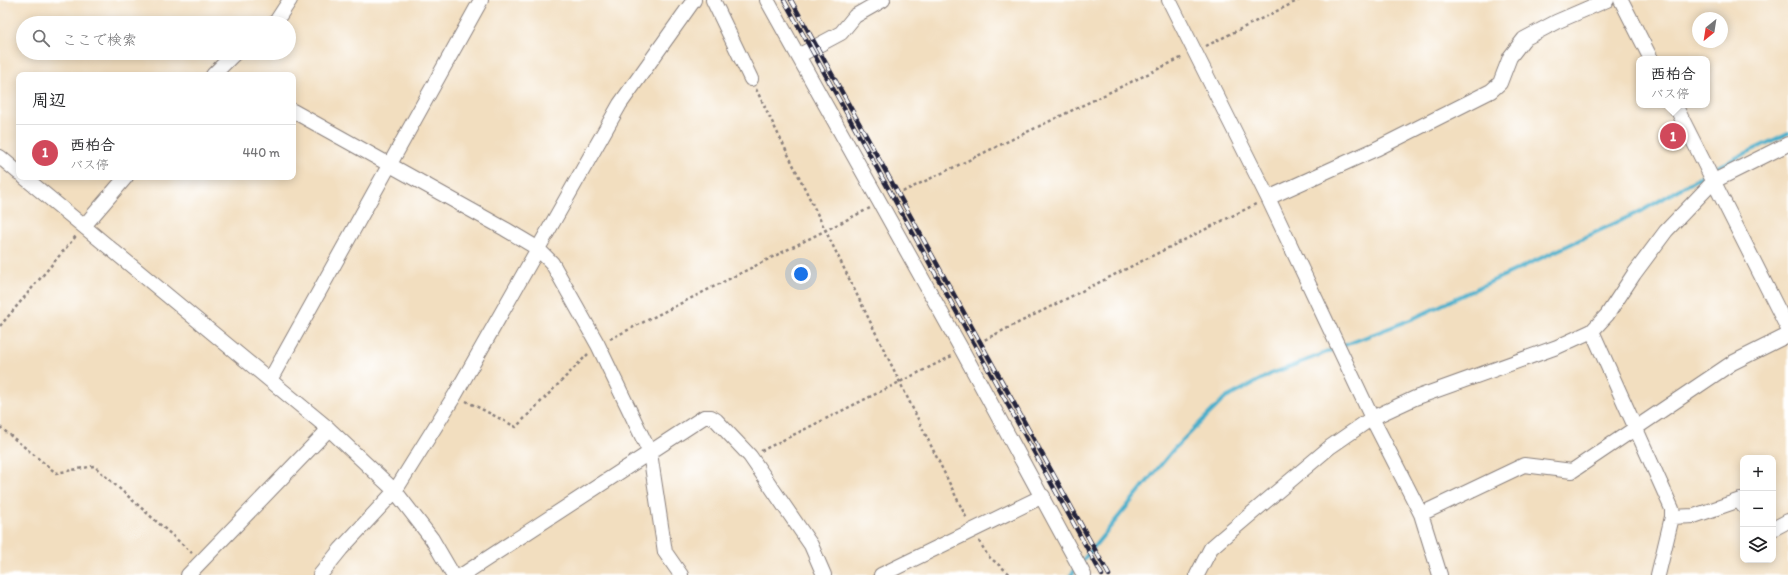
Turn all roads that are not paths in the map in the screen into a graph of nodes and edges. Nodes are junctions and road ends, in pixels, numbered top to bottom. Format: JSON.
{"nodes":[{"id":1,"x":290,"y":0,"type":"edge"},
{"id":2,"x":481,"y":0,"type":"edge"},
{"id":3,"x":694,"y":0,"type":"edge"},
{"id":4,"x":713,"y":0,"type":"edge"},
{"id":5,"x":767,"y":0,"type":"edge"},
{"id":6,"x":883,"y":0,"type":"edge"},
{"id":7,"x":1169,"y":0,"type":"edge"},
{"id":8,"x":1607,"y":0,"type":"edge"},
{"id":9,"x":1621,"y":0,"type":"edge"},
{"id":10,"x":280,"y":16,"type":"edge"},
{"id":11,"x":798,"y":56,"type":"junction"},
{"id":12,"x":1650,"y":56,"type":"edge"},
{"id":13,"x":230,"y":60,"type":"edge"},
{"id":14,"x":221,"y":72,"type":"edge"},
{"id":15,"x":751,"y":79,"type":"road end"},
{"id":16,"x":1677,"y":108,"type":"edge"},
{"id":17,"x":296,"y":113,"type":"edge"},
{"id":18,"x":1788,"y":144,"type":"edge"},
{"id":19,"x":0,"y":157,"type":"edge"},
{"id":20,"x":390,"y":165,"type":"junction"},
{"id":21,"x":16,"y":170,"type":"edge"},
{"id":22,"x":28,"y":180,"type":"edge"},
{"id":23,"x":123,"y":180,"type":"edge"},
{"id":24,"x":1714,"y":181,"type":"junction"},
{"id":25,"x":1268,"y":198,"type":"junction"},
{"id":26,"x":84,"y":226,"type":"junction"},
{"id":27,"x":537,"y":248,"type":"junction"},
{"id":28,"x":1788,"y":329,"type":"edge"},
{"id":29,"x":1592,"y":331,"type":"junction"},
{"id":30,"x":1788,"y":335,"type":"edge"},
{"id":31,"x":270,"y":380,"type":"junction"},
{"id":32,"x":1372,"y":418,"type":"junction"},
{"id":33,"x":1635,"y":428,"type":"junction"},
{"id":34,"x":329,"y":429,"type":"junction"},
{"id":35,"x":650,"y":454,"type":"junction"},
{"id":36,"x":395,"y":491,"type":"junction"},
{"id":37,"x":1043,"y":496,"type":"junction"},
{"id":38,"x":1740,"y":500,"type":"edge"},
{"id":39,"x":1421,"y":514,"type":"junction"},
{"id":40,"x":1672,"y":517,"type":"junction"},
{"id":41,"x":1788,"y":521,"type":"edge"},
{"id":42,"x":1776,"y":527,"type":"edge"},
{"id":43,"x":188,"y":575,"type":"edge"},
{"id":44,"x":320,"y":575,"type":"edge"},
{"id":45,"x":453,"y":575,"type":"edge"},
{"id":46,"x":462,"y":575,"type":"edge"},
{"id":47,"x":681,"y":575,"type":"edge"},
{"id":48,"x":824,"y":575,"type":"edge"},
{"id":49,"x":881,"y":575,"type":"edge"},
{"id":50,"x":1084,"y":575,"type":"edge"},
{"id":51,"x":1197,"y":575,"type":"edge"},
{"id":52,"x":1440,"y":575,"type":"edge"},
{"id":53,"x":1658,"y":575,"type":"edge"}],
"edges":[{"from":1,"to":10,"type":"street"},
{"from":2,"to":20,"type":"street"},
{"from":3,"to":27,"type":"street"},
{"from":4,"to":15,"type":"street"},
{"from":5,"to":11,"type":"street"},
{"from":6,"to":11,"type":"street"},
{"from":7,"to":25,"type":"street"},
{"from":8,"to":25,"type":"street"},
{"from":9,"to":12,"type":"street"},
{"from":11,"to":37,"type":"street"},
{"from":13,"to":14,"type":"street"},
{"from":16,"to":24,"type":"street"},
{"from":17,"to":20,"type":"street"},
{"from":18,"to":24,"type":"street"},
{"from":19,"to":21,"type":"street"},
{"from":20,"to":27,"type":"street"},
{"from":20,"to":31,"type":"street"},
{"from":22,"to":26,"type":"street"},
{"from":23,"to":26,"type":"street"},
{"from":24,"to":28,"type":"street"},
{"from":24,"to":29,"type":"street"},
{"from":25,"to":32,"type":"street"},
{"from":26,"to":31,"type":"street"},
{"from":27,"to":35,"type":"street"},
{"from":27,"to":36,"type":"street"},
{"from":29,"to":32,"type":"street"},
{"from":29,"to":33,"type":"street"},
{"from":30,"to":33,"type":"street"},
{"from":31,"to":34,"type":"street"},
{"from":32,"to":39,"type":"street"},
{"from":32,"to":51,"type":"street"},
{"from":33,"to":39,"type":"street"},
{"from":33,"to":40,"type":"street"},
{"from":34,"to":36,"type":"street"},
{"from":34,"to":43,"type":"street"},
{"from":35,"to":46,"type":"street"},
{"from":35,"to":47,"type":"street"},
{"from":35,"to":48,"type":"street"},
{"from":36,"to":44,"type":"street"},
{"from":36,"to":45,"type":"street"},
{"from":37,"to":49,"type":"street"},
{"from":37,"to":50,"type":"street"},
{"from":38,"to":40,"type":"street"},
{"from":39,"to":52,"type":"street"},
{"from":40,"to":53,"type":"street"},
{"from":41,"to":42,"type":"street"}]}
